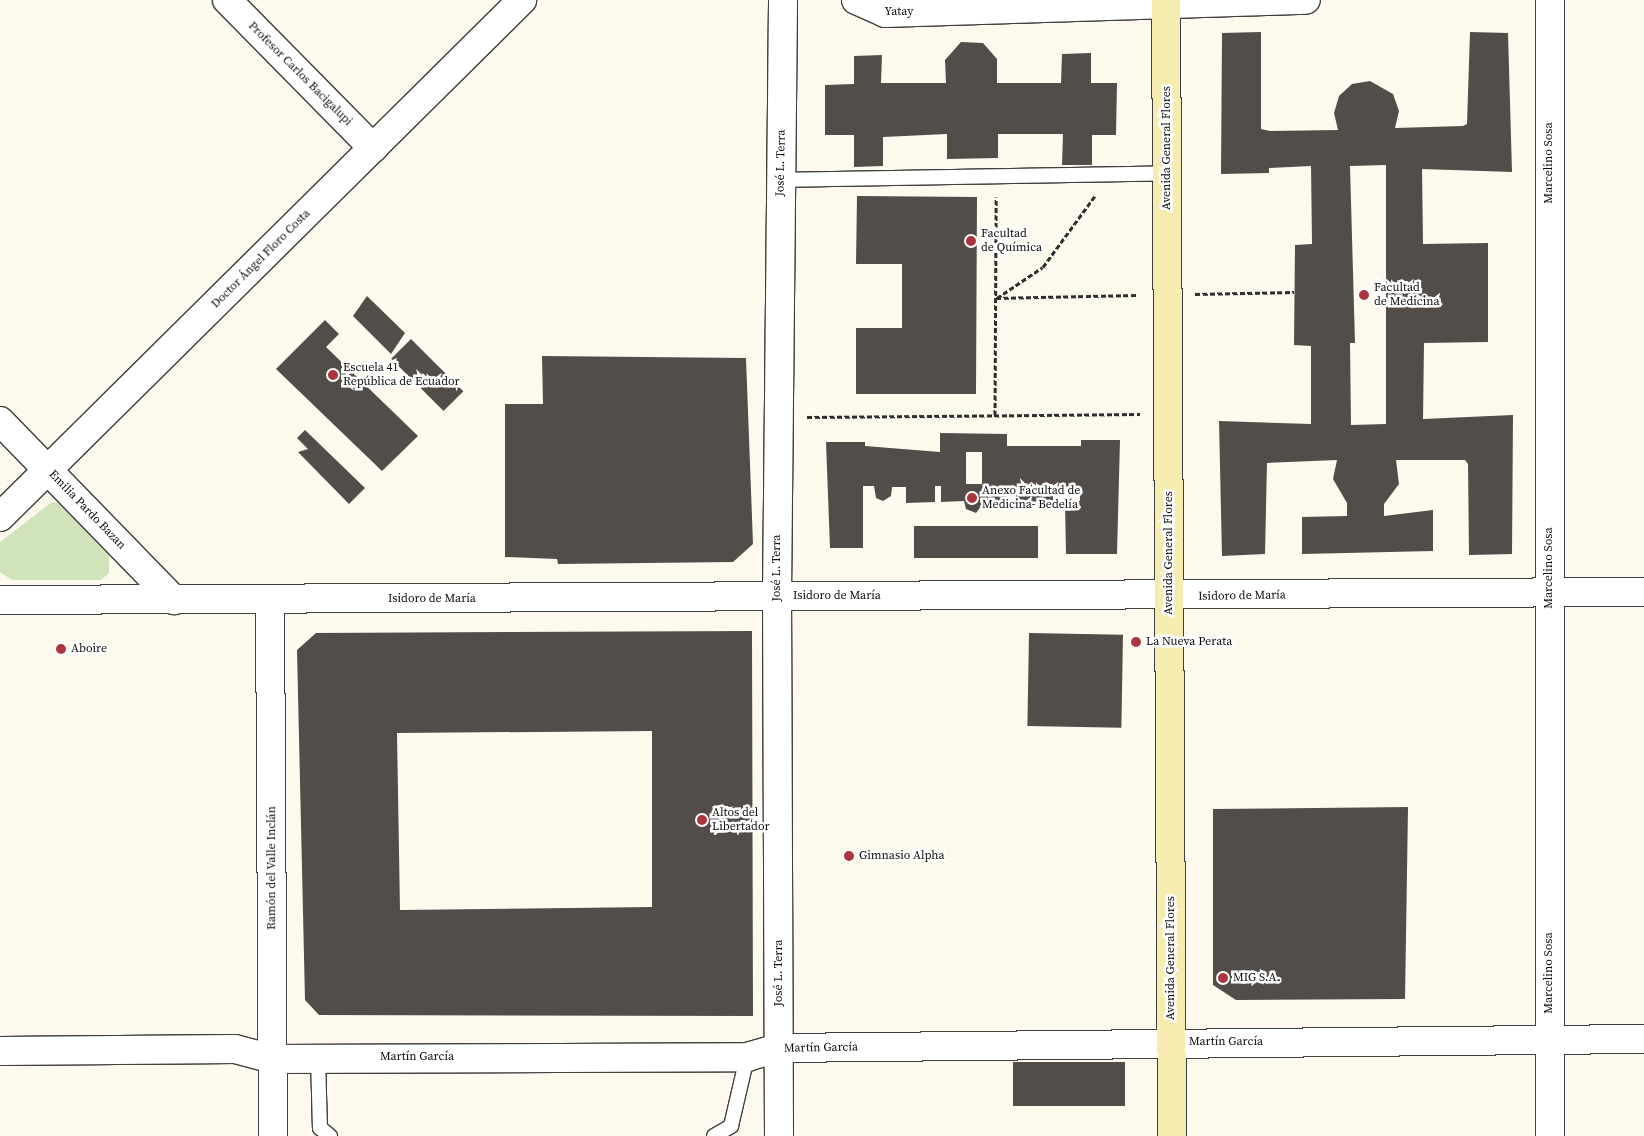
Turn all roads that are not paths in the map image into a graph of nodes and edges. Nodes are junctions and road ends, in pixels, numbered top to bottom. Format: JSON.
{"nodes":[{"id":1,"x":227,"y":0,"type":"edge"},
{"id":2,"x":522,"y":0,"type":"edge"},
{"id":3,"x":783,"y":0,"type":"edge"},
{"id":4,"x":856,"y":0,"type":"edge"},
{"id":5,"x":1306,"y":0,"type":"edge"},
{"id":6,"x":1550,"y":0,"type":"edge"},
{"id":7,"x":1166,"y":2,"type":"edge"},
{"id":8,"x":373,"y":148,"type":"junction"},
{"id":9,"x":1167,"y":173,"type":"junction"},
{"id":10,"x":781,"y":180,"type":"junction"},
{"id":11,"x":0,"y":421,"type":"edge"},
{"id":12,"x":48,"y":470,"type":"junction"},
{"id":13,"x":0,"y":517,"type":"edge"},
{"id":14,"x":1549,"y":592,"type":"junction"},
{"id":15,"x":1644,"y":592,"type":"edge"},
{"id":16,"x":777,"y":596,"type":"junction"},
{"id":17,"x":1170,"y":598,"type":"junction"},
{"id":18,"x":0,"y":600,"type":"edge"},
{"id":19,"x":174,"y":600,"type":"junction"},
{"id":20,"x":270,"y":601,"type":"junction"},
{"id":21,"x":1644,"y":1039,"type":"edge"},
{"id":22,"x":1550,"y":1040,"type":"junction"},
{"id":23,"x":1172,"y":1042,"type":"junction"},
{"id":24,"x":779,"y":1048,"type":"junction"},
{"id":25,"x":0,"y":1051,"type":"edge"},
{"id":26,"x":747,"y":1057,"type":"junction"},
{"id":27,"x":318,"y":1058,"type":"junction"},
{"id":28,"x":272,"y":1059,"type":"junction"},
{"id":29,"x":273,"y":1136,"type":"edge"},
{"id":30,"x":330,"y":1136,"type":"edge"},
{"id":31,"x":714,"y":1136,"type":"edge"},
{"id":32,"x":779,"y":1136,"type":"edge"},
{"id":33,"x":1172,"y":1136,"type":"edge"},
{"id":34,"x":1550,"y":1136,"type":"edge"}],
"edges":[{"from":1,"to":8,"type":"street","name":"Profesor Carlos Bacigalupi"},
{"from":2,"to":8,"type":"street","name":"Doctor Ángel Floro Costa"},
{"from":3,"to":10,"type":"street","name":"José L. Terra"},
{"from":4,"to":7,"type":"street","name":"Yatay"},
{"from":5,"to":7,"type":"street","name":"Yatay"},
{"from":6,"to":14,"type":"street","name":"Marcelino Sosa"},
{"from":7,"to":9,"type":"main road","name":"Avenida General Flores"},
{"from":8,"to":12,"type":"street","name":"Doctor Ángel Floro Costa"},
{"from":9,"to":10,"type":"lane"},
{"from":9,"to":17,"type":"main road","name":"Avenida General Flores"},
{"from":10,"to":16,"type":"street","name":"José L. Terra"},
{"from":11,"to":12,"type":"street","name":"Emilia Pardo Bazan"},
{"from":12,"to":13,"type":"street","name":"Doctor Ángel Floro Costa"},
{"from":12,"to":19,"type":"street","name":"Emilia Pardo Bazan"},
{"from":14,"to":15,"type":"street","name":"Isidoro de María"},
{"from":14,"to":17,"type":"street","name":"Isidoro de María"},
{"from":14,"to":22,"type":"street","name":"Marcelino Sosa"},
{"from":16,"to":17,"type":"street","name":"Isidoro de María"},
{"from":16,"to":20,"type":"street","name":"Isidoro de María"},
{"from":16,"to":24,"type":"street","name":"José L. Terra"},
{"from":17,"to":23,"type":"main road","name":"Avenida General Flores"},
{"from":18,"to":19,"type":"street","name":"Isidoro de María"},
{"from":19,"to":20,"type":"street","name":"Isidoro de María"},
{"from":20,"to":28,"type":"street","name":"Ramón del Valle Inclán"},
{"from":21,"to":22,"type":"street","name":"Martín García"},
{"from":22,"to":23,"type":"street","name":"Martín García"},
{"from":22,"to":34,"type":"street","name":"Marcelino Sosa"},
{"from":23,"to":24,"type":"street","name":"Martín García"},
{"from":23,"to":33,"type":"main road","name":"Avenida General Flores"},
{"from":24,"to":26,"type":"street","name":"Martín García"},
{"from":24,"to":32,"type":"street","name":"José L. Terra"},
{"from":25,"to":28,"type":"street","name":"Martín García"},
{"from":26,"to":27,"type":"street","name":"Martín García"},
{"from":26,"to":31,"type":"lane"},
{"from":27,"to":28,"type":"street","name":"Martín García"},
{"from":27,"to":30,"type":"lane"},
{"from":28,"to":29,"type":"street","name":"Ramón del Valle Inclán"}]}
